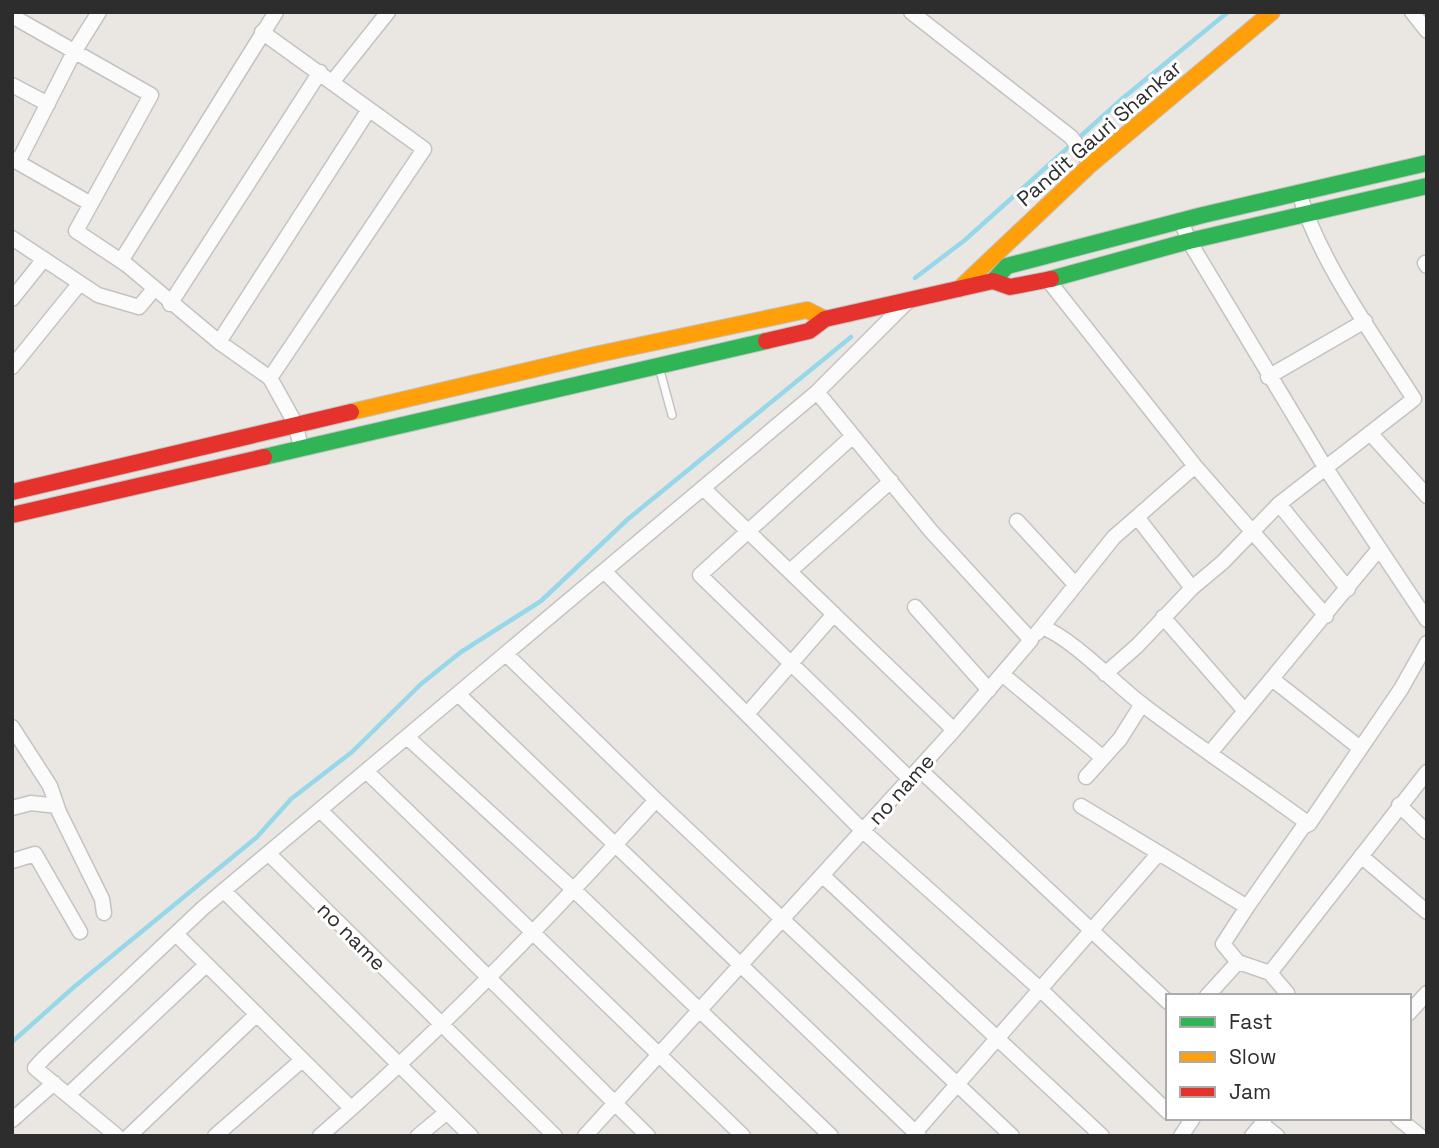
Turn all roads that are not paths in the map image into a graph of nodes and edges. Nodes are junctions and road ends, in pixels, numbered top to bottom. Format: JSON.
{"nodes":[{"id":1,"x":99,"y":12,"type":"edge"},
{"id":2,"x":276,"y":12,"type":"edge"},
{"id":3,"x":388,"y":12,"type":"edge"},
{"id":4,"x":911,"y":12,"type":"edge"},
{"id":5,"x":1272,"y":12,"type":"edge"},
{"id":6,"x":1412,"y":12,"type":"edge"},
{"id":7,"x":12,"y":16,"type":"edge"},
{"id":8,"x":1427,"y":31,"type":"edge"},
{"id":9,"x":262,"y":32,"type":"junction"},
{"id":10,"x":74,"y":52,"type":"junction"},
{"id":11,"x":326,"y":76,"type":"junction"},
{"id":12,"x":12,"y":85,"type":"edge"},
{"id":13,"x":48,"y":104,"type":"junction"},
{"id":14,"x":368,"y":111,"type":"junction"},
{"id":15,"x":15,"y":161,"type":"edge"},
{"id":16,"x":1427,"y":163,"type":"edge"},
{"id":17,"x":1091,"y":164,"type":"junction"},
{"id":18,"x":1427,"y":186,"type":"edge"},
{"id":19,"x":1299,"y":193,"type":"junction"},
{"id":20,"x":91,"y":204,"type":"junction"},
{"id":21,"x":1305,"y":214,"type":"junction"},
{"id":22,"x":1181,"y":221,"type":"junction"},
{"id":23,"x":12,"y":239,"type":"edge"},
{"id":24,"x":1189,"y":241,"type":"junction"},
{"id":25,"x":44,"y":259,"type":"junction"},
{"id":26,"x":121,"y":261,"type":"junction"},
{"id":27,"x":1048,"y":280,"type":"junction"},
{"id":28,"x":993,"y":281,"type":"junction"},
{"id":29,"x":80,"y":283,"type":"junction"},
{"id":30,"x":154,"y":289,"type":"junction"},
{"id":31,"x":959,"y":289,"type":"junction"},
{"id":32,"x":12,"y":299,"type":"edge"},
{"id":33,"x":908,"y":301,"type":"junction"},
{"id":34,"x":170,"y":304,"type":"junction"},
{"id":35,"x":825,"y":319,"type":"junction"},
{"id":36,"x":1365,"y":321,"type":"junction"},
{"id":37,"x":219,"y":342,"type":"junction"},
{"id":38,"x":652,"y":342,"type":"junction"},
{"id":39,"x":659,"y":366,"type":"junction"},
{"id":40,"x":12,"y":367,"type":"edge"},
{"id":41,"x":1268,"y":377,"type":"junction"},
{"id":42,"x":270,"y":378,"type":"junction"},
{"id":43,"x":817,"y":392,"type":"junction"},
{"id":44,"x":417,"y":395,"type":"junction"},
{"id":45,"x":672,"y":415,"type":"dead end"},
{"id":46,"x":422,"y":419,"type":"junction"},
{"id":47,"x":295,"y":423,"type":"junction"},
{"id":48,"x":1370,"y":433,"type":"junction"},
{"id":49,"x":853,"y":436,"type":"junction"},
{"id":50,"x":302,"y":447,"type":"junction"},
{"id":51,"x":1195,"y":466,"type":"junction"},
{"id":52,"x":1325,"y":467,"type":"junction"},
{"id":53,"x":891,"y":481,"type":"junction"},
{"id":54,"x":703,"y":488,"type":"junction"},
{"id":55,"x":12,"y":492,"type":"edge"},
{"id":56,"x":1427,"y":496,"type":"edge"},
{"id":57,"x":1279,"y":504,"type":"junction"},
{"id":58,"x":12,"y":515,"type":"edge"},
{"id":59,"x":1137,"y":517,"type":"junction"},
{"id":60,"x":1017,"y":521,"type":"dead end"},
{"id":61,"x":747,"y":530,"type":"junction"},
{"id":62,"x":1251,"y":530,"type":"junction"},
{"id":63,"x":1379,"y":549,"type":"junction"},
{"id":64,"x":604,"y":571,"type":"junction"},
{"id":65,"x":789,"y":571,"type":"junction"},
{"id":66,"x":1074,"y":583,"type":"junction"},
{"id":67,"x":1192,"y":588,"type":"junction"},
{"id":68,"x":1348,"y":589,"type":"junction"},
{"id":69,"x":915,"y":607,"type":"dead end"},
{"id":70,"x":834,"y":614,"type":"junction"},
{"id":71,"x":1163,"y":617,"type":"junction"},
{"id":72,"x":1326,"y":617,"type":"junction"},
{"id":73,"x":1427,"y":620,"type":"edge"},
{"id":74,"x":1042,"y":627,"type":"junction"},
{"id":75,"x":1031,"y":640,"type":"junction"},
{"id":76,"x":1427,"y":643,"type":"edge"},
{"id":77,"x":506,"y":654,"type":"junction"},
{"id":78,"x":792,"y":662,"type":"junction"},
{"id":79,"x":1002,"y":674,"type":"junction"},
{"id":80,"x":1105,"y":674,"type":"junction"},
{"id":81,"x":1272,"y":679,"type":"junction"},
{"id":82,"x":989,"y":690,"type":"junction"},
{"id":83,"x":458,"y":694,"type":"junction"},
{"id":84,"x":1142,"y":705,"type":"junction"},
{"id":85,"x":1245,"y":711,"type":"junction"},
{"id":86,"x":748,"y":713,"type":"junction"},
{"id":87,"x":13,"y":728,"type":"edge"},
{"id":88,"x":954,"y":730,"type":"junction"},
{"id":89,"x":407,"y":737,"type":"junction"},
{"id":90,"x":1360,"y":748,"type":"junction"},
{"id":91,"x":1210,"y":753,"type":"junction"},
{"id":92,"x":1102,"y":757,"type":"junction"},
{"id":93,"x":366,"y":771,"type":"junction"},
{"id":94,"x":1427,"y":772,"type":"edge"},
{"id":95,"x":915,"y":774,"type":"junction"},
{"id":96,"x":1086,"y":777,"type":"dead end"},
{"id":97,"x":656,"y":800,"type":"junction"},
{"id":98,"x":1399,"y":805,"type":"junction"},
{"id":99,"x":57,"y":806,"type":"junction"},
{"id":100,"x":1081,"y":806,"type":"dead end"},
{"id":101,"x":12,"y":808,"type":"edge"},
{"id":102,"x":320,"y":810,"type":"junction"},
{"id":103,"x":1309,"y":824,"type":"junction"},
{"id":104,"x":863,"y":831,"type":"junction"},
{"id":105,"x":1427,"y":832,"type":"edge"},
{"id":106,"x":614,"y":846,"type":"junction"},
{"id":107,"x":1159,"y":853,"type":"junction"},
{"id":108,"x":269,"y":854,"type":"junction"},
{"id":109,"x":1361,"y":856,"type":"junction"},
{"id":110,"x":12,"y":861,"type":"edge"},
{"id":111,"x":822,"y":875,"type":"junction"},
{"id":112,"x":574,"y":890,"type":"junction"},
{"id":113,"x":224,"y":891,"type":"junction"},
{"id":114,"x":1247,"y":907,"type":"junction"},
{"id":115,"x":1427,"y":912,"type":"edge"},
{"id":116,"x":104,"y":913,"type":"dead end"},
{"id":117,"x":783,"y":919,"type":"junction"},
{"id":118,"x":1091,"y":931,"type":"junction"},
{"id":119,"x":80,"y":932,"type":"dead end"},
{"id":120,"x":531,"y":933,"type":"junction"},
{"id":121,"x":176,"y":934,"type":"junction"},
{"id":122,"x":1238,"y":962,"type":"junction"},
{"id":123,"x":741,"y":964,"type":"junction"},
{"id":124,"x":206,"y":965,"type":"junction"},
{"id":125,"x":1270,"y":973,"type":"junction"},
{"id":126,"x":487,"y":978,"type":"junction"},
{"id":127,"x":1040,"y":989,"type":"junction"},
{"id":128,"x":1427,"y":993,"type":"edge"},
{"id":129,"x":1209,"y":994,"type":"edge"},
{"id":130,"x":1286,"y":994,"type":"edge"},
{"id":131,"x":1166,"y":1000,"type":"edge"},
{"id":132,"x":700,"y":1009,"type":"junction"},
{"id":133,"x":1411,"y":1011,"type":"edge"},
{"id":134,"x":257,"y":1014,"type":"junction"},
{"id":135,"x":442,"y":1024,"type":"junction"},
{"id":136,"x":999,"y":1037,"type":"junction"},
{"id":137,"x":660,"y":1053,"type":"junction"},
{"id":138,"x":302,"y":1060,"type":"junction"},
{"id":139,"x":400,"y":1066,"type":"junction"},
{"id":140,"x":54,"y":1083,"type":"junction"},
{"id":141,"x":957,"y":1085,"type":"junction"},
{"id":142,"x":68,"y":1095,"type":"junction"},
{"id":143,"x":613,"y":1105,"type":"junction"},
{"id":144,"x":351,"y":1108,"type":"junction"},
{"id":145,"x":1166,"y":1109,"type":"edge"},
{"id":146,"x":447,"y":1112,"type":"junction"},
{"id":147,"x":12,"y":1120,"type":"edge"},
{"id":148,"x":1400,"y":1120,"type":"edge"},
{"id":149,"x":1264,"y":1121,"type":"edge"},
{"id":150,"x":916,"y":1135,"type":"edge"},
{"id":151,"x":117,"y":1136,"type":"edge"},
{"id":152,"x":129,"y":1136,"type":"edge"},
{"id":153,"x":215,"y":1136,"type":"edge"},
{"id":154,"x":320,"y":1136,"type":"edge"},
{"id":155,"x":418,"y":1136,"type":"edge"},
{"id":156,"x":471,"y":1136,"type":"edge"},
{"id":157,"x":555,"y":1136,"type":"edge"},
{"id":158,"x":585,"y":1136,"type":"edge"},
{"id":159,"x":648,"y":1136,"type":"edge"},
{"id":160,"x":743,"y":1136,"type":"edge"},
{"id":161,"x":831,"y":1136,"type":"edge"},
{"id":162,"x":1012,"y":1136,"type":"edge"},
{"id":163,"x":1102,"y":1136,"type":"edge"},
{"id":164,"x":1252,"y":1136,"type":"edge"},
{"id":165,"x":1277,"y":1136,"type":"edge"},
{"id":166,"x":1420,"y":1136,"type":"edge"}],
"edges":[{"from":1,"to":10,"type":"street"},
{"from":2,"to":9,"type":"street"},
{"from":3,"to":11,"type":"street"},
{"from":4,"to":17,"type":"street"},
{"from":5,"to":17,"type":"main road","name":"Pandit Gauri Shankar"},
{"from":6,"to":8,"type":"street"},
{"from":7,"to":10,"type":"street"},
{"from":9,"to":11,"type":"street"},
{"from":9,"to":26,"type":"street"},
{"from":10,"to":13,"type":"street"},
{"from":10,"to":20,"type":"street"},
{"from":11,"to":14,"type":"street"},
{"from":11,"to":34,"type":"street"},
{"from":12,"to":13,"type":"street"},
{"from":13,"to":15,"type":"street"},
{"from":14,"to":37,"type":"street"},
{"from":14,"to":42,"type":"street"},
{"from":15,"to":20,"type":"street"},
{"from":16,"to":19,"type":"main road"},
{"from":17,"to":31,"type":"main road","name":"Pandit Gauri Shankar"},
{"from":18,"to":21,"type":"main road"},
{"from":19,"to":21,"type":"street"},
{"from":19,"to":22,"type":"main road"},
{"from":20,"to":26,"type":"street"},
{"from":21,"to":24,"type":"main road"},
{"from":21,"to":36,"type":"street"},
{"from":22,"to":24,"type":"street"},
{"from":22,"to":28,"type":"main road"},
{"from":23,"to":25,"type":"street"},
{"from":24,"to":27,"type":"main road"},
{"from":24,"to":41,"type":"street"},
{"from":25,"to":29,"type":"street"},
{"from":25,"to":32,"type":"street"},
{"from":26,"to":30,"type":"street"},
{"from":27,"to":28,"type":"main road"},
{"from":27,"to":51,"type":"street"},
{"from":28,"to":31,"type":"main road"},
{"from":29,"to":30,"type":"street"},
{"from":29,"to":40,"type":"street"},
{"from":30,"to":34,"type":"street"},
{"from":31,"to":33,"type":"main road"},
{"from":33,"to":35,"type":"main road"},
{"from":33,"to":43,"type":"street"},
{"from":34,"to":37,"type":"street"},
{"from":35,"to":38,"type":"main road"},
{"from":35,"to":39,"type":"main road"},
{"from":36,"to":41,"type":"street"},
{"from":36,"to":48,"type":"street"},
{"from":37,"to":42,"type":"street"},
{"from":38,"to":39,"type":"lane"},
{"from":38,"to":44,"type":"main road"},
{"from":39,"to":45,"type":"lane"},
{"from":39,"to":46,"type":"main road"},
{"from":41,"to":52,"type":"street"},
{"from":42,"to":47,"type":"street"},
{"from":43,"to":49,"type":"street"},
{"from":43,"to":54,"type":"street"},
{"from":44,"to":46,"type":"main road"},
{"from":44,"to":47,"type":"main road"},
{"from":46,"to":50,"type":"main road"},
{"from":47,"to":50,"type":"street"},
{"from":47,"to":55,"type":"main road"},
{"from":48,"to":52,"type":"street"},
{"from":48,"to":56,"type":"street"},
{"from":49,"to":53,"type":"street"},
{"from":49,"to":61,"type":"street"},
{"from":50,"to":58,"type":"main road"},
{"from":51,"to":59,"type":"street","name":"no name"},
{"from":51,"to":62,"type":"street"},
{"from":52,"to":57,"type":"street"},
{"from":52,"to":63,"type":"street"},
{"from":53,"to":65,"type":"street"},
{"from":53,"to":75,"type":"street"},
{"from":54,"to":61,"type":"street"},
{"from":54,"to":64,"type":"street"},
{"from":57,"to":62,"type":"street"},
{"from":57,"to":68,"type":"street"},
{"from":59,"to":66,"type":"street","name":"no name"},
{"from":59,"to":67,"type":"street"},
{"from":60,"to":66,"type":"street"},
{"from":61,"to":65,"type":"street"},
{"from":61,"to":78,"type":"street"},
{"from":62,"to":67,"type":"street"},
{"from":62,"to":72,"type":"street"},
{"from":63,"to":68,"type":"street"},
{"from":63,"to":73,"type":"street"},
{"from":64,"to":77,"type":"street"},
{"from":64,"to":86,"type":"street"},
{"from":65,"to":70,"type":"street"},
{"from":66,"to":74,"type":"street","name":"no name"},
{"from":67,"to":71,"type":"street"},
{"from":68,"to":72,"type":"street"},
{"from":69,"to":82,"type":"street"},
{"from":70,"to":78,"type":"street"},
{"from":70,"to":88,"type":"street"},
{"from":71,"to":80,"type":"street"},
{"from":71,"to":85,"type":"street"},
{"from":72,"to":81,"type":"street"},
{"from":74,"to":75,"type":"street","name":"no name"},
{"from":74,"to":80,"type":"street"},
{"from":75,"to":79,"type":"street","name":"no name"},
{"from":76,"to":90,"type":"street"},
{"from":77,"to":83,"type":"street"},
{"from":77,"to":97,"type":"street"},
{"from":78,"to":86,"type":"street"},
{"from":78,"to":95,"type":"street"},
{"from":79,"to":82,"type":"street","name":"no name"},
{"from":79,"to":92,"type":"street"},
{"from":80,"to":84,"type":"street"},
{"from":81,"to":85,"type":"street"},
{"from":81,"to":90,"type":"street"},
{"from":82,"to":88,"type":"street","name":"no name"},
{"from":83,"to":89,"type":"street"},
{"from":83,"to":106,"type":"street"},
{"from":84,"to":91,"type":"street"},
{"from":84,"to":92,"type":"street"},
{"from":85,"to":91,"type":"street"},
{"from":86,"to":104,"type":"street"},
{"from":87,"to":99,"type":"street"},
{"from":88,"to":95,"type":"street","name":"no name"},
{"from":89,"to":93,"type":"street"},
{"from":89,"to":112,"type":"street"},
{"from":90,"to":103,"type":"street"},
{"from":91,"to":103,"type":"street"},
{"from":92,"to":96,"type":"street"},
{"from":93,"to":102,"type":"street"},
{"from":93,"to":120,"type":"street"},
{"from":94,"to":98,"type":"street"},
{"from":95,"to":104,"type":"street","name":"no name"},
{"from":95,"to":118,"type":"street"},
{"from":97,"to":106,"type":"street"},
{"from":97,"to":117,"type":"street"},
{"from":98,"to":105,"type":"street"},
{"from":98,"to":109,"type":"street"},
{"from":99,"to":101,"type":"street"},
{"from":99,"to":116,"type":"street"},
{"from":100,"to":107,"type":"street"},
{"from":102,"to":108,"type":"street"},
{"from":102,"to":126,"type":"street"},
{"from":103,"to":114,"type":"street"},
{"from":104,"to":111,"type":"street","name":"no name"},
{"from":104,"to":127,"type":"street"},
{"from":106,"to":112,"type":"street"},
{"from":106,"to":123,"type":"street"},
{"from":107,"to":114,"type":"street"},
{"from":107,"to":118,"type":"street"},
{"from":108,"to":113,"type":"street"},
{"from":108,"to":135,"type":"street","name":"no name"},
{"from":109,"to":115,"type":"street"},
{"from":109,"to":125,"type":"street"},
{"from":110,"to":119,"type":"street"},
{"from":111,"to":117,"type":"street","name":"no name"},
{"from":111,"to":136,"type":"street"},
{"from":112,"to":120,"type":"street"},
{"from":112,"to":132,"type":"street"},
{"from":113,"to":121,"type":"street"},
{"from":113,"to":139,"type":"street"},
{"from":114,"to":122,"type":"street"},
{"from":117,"to":123,"type":"street","name":"no name"},
{"from":117,"to":141,"type":"street"},
{"from":118,"to":127,"type":"street"},
{"from":118,"to":131,"type":"street"},
{"from":120,"to":126,"type":"street"},
{"from":120,"to":137,"type":"street"},
{"from":121,"to":124,"type":"street"},
{"from":121,"to":140,"type":"street"},
{"from":122,"to":125,"type":"street"},
{"from":122,"to":129,"type":"street"},
{"from":123,"to":132,"type":"street","name":"no name"},
{"from":123,"to":150,"type":"street"},
{"from":124,"to":134,"type":"street"},
{"from":124,"to":142,"type":"street"},
{"from":125,"to":130,"type":"street"},
{"from":126,"to":135,"type":"street"},
{"from":126,"to":143,"type":"street"},
{"from":127,"to":136,"type":"street"},
{"from":127,"to":145,"type":"street"},
{"from":128,"to":133,"type":"street"},
{"from":132,"to":137,"type":"street","name":"no name"},
{"from":132,"to":161,"type":"street"},
{"from":134,"to":138,"type":"street"},
{"from":134,"to":152,"type":"street"},
{"from":135,"to":139,"type":"street"},
{"from":135,"to":157,"type":"street","name":"no name"},
{"from":136,"to":141,"type":"street"},
{"from":136,"to":163,"type":"street"},
{"from":137,"to":143,"type":"street","name":"no name"},
{"from":137,"to":160,"type":"street"},
{"from":138,"to":144,"type":"street"},
{"from":138,"to":153,"type":"street"},
{"from":139,"to":144,"type":"street"},
{"from":139,"to":146,"type":"street"},
{"from":140,"to":142,"type":"street"},
{"from":140,"to":147,"type":"street"},
{"from":141,"to":150,"type":"street"},
{"from":141,"to":162,"type":"street"},
{"from":142,"to":151,"type":"street"},
{"from":143,"to":158,"type":"street","name":"no name"},
{"from":143,"to":159,"type":"street"},
{"from":144,"to":154,"type":"street"},
{"from":146,"to":155,"type":"street"},
{"from":146,"to":156,"type":"street"},
{"from":148,"to":166,"type":"street"},
{"from":149,"to":164,"type":"street"},
{"from":149,"to":165,"type":"street"}]}
